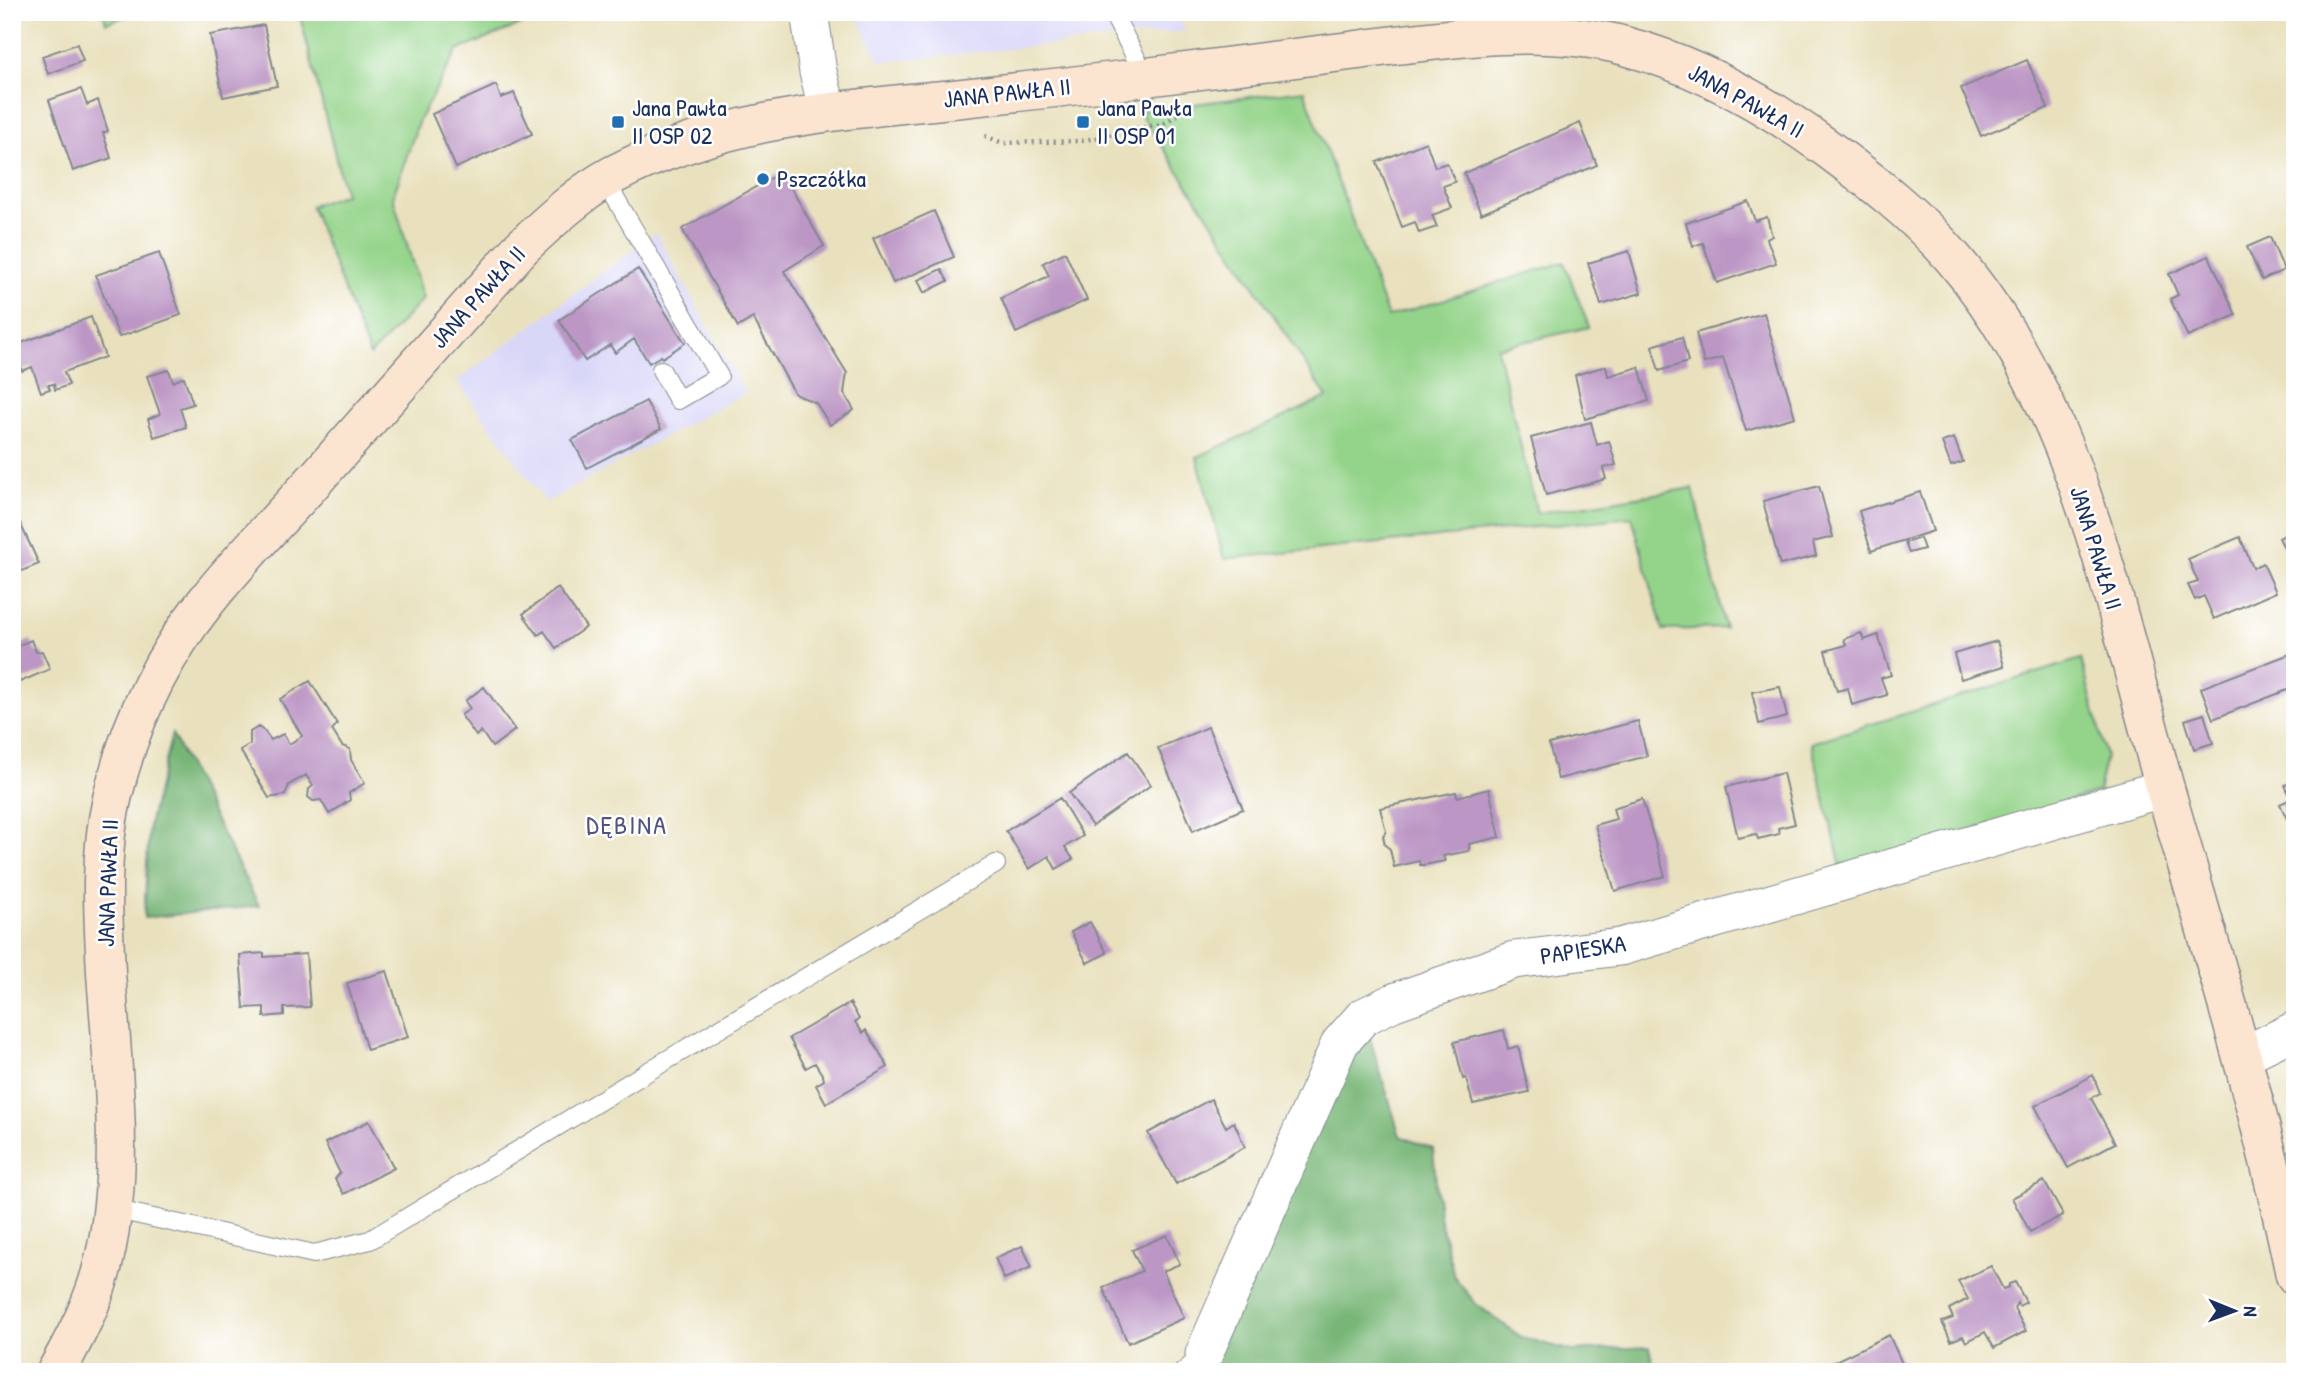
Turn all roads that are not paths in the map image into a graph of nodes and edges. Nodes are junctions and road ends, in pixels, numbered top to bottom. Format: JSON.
{"nodes":[{"id":1,"x":809,"y":12,"type":"edge"},
{"id":2,"x":1112,"y":12,"type":"edge"},
{"id":3,"x":1146,"y":77,"type":"junction"},
{"id":4,"x":828,"y":111,"type":"junction"},
{"id":5,"x":605,"y":180,"type":"junction"},
{"id":6,"x":661,"y":370,"type":"dead end"},
{"id":7,"x":2165,"y":788,"type":"junction"},
{"id":8,"x":996,"y":864,"type":"dead end"},
{"id":9,"x":2295,"y":1030,"type":"edge"},
{"id":10,"x":2244,"y":1063,"type":"junction"},
{"id":11,"x":113,"y":1209,"type":"junction"},
{"id":12,"x":2295,"y":1275,"type":"edge"},
{"id":13,"x":1195,"y":1366,"type":"edge"},
{"id":14,"x":56,"y":1372,"type":"edge"}],
"edges":[{"from":1,"to":4,"type":"street"},
{"from":2,"to":3,"type":"lane"},
{"from":3,"to":4,"type":"street","name":"JANA PAWŁA II"},
{"from":3,"to":7,"type":"street","name":"JANA PAWŁA II"},
{"from":4,"to":5,"type":"street","name":"JANA PAWŁA II"},
{"from":5,"to":6,"type":"lane"},
{"from":5,"to":11,"type":"street","name":"JANA PAWŁA II"},
{"from":7,"to":10,"type":"street","name":"JANA PAWŁA II"},
{"from":7,"to":13,"type":"street","name":"PAPIESKA"},
{"from":8,"to":11,"type":"lane"},
{"from":9,"to":10,"type":"street"},
{"from":10,"to":12,"type":"street","name":"JANA PAWŁA II"},
{"from":11,"to":14,"type":"street","name":"JANA PAWŁA II"}]}
